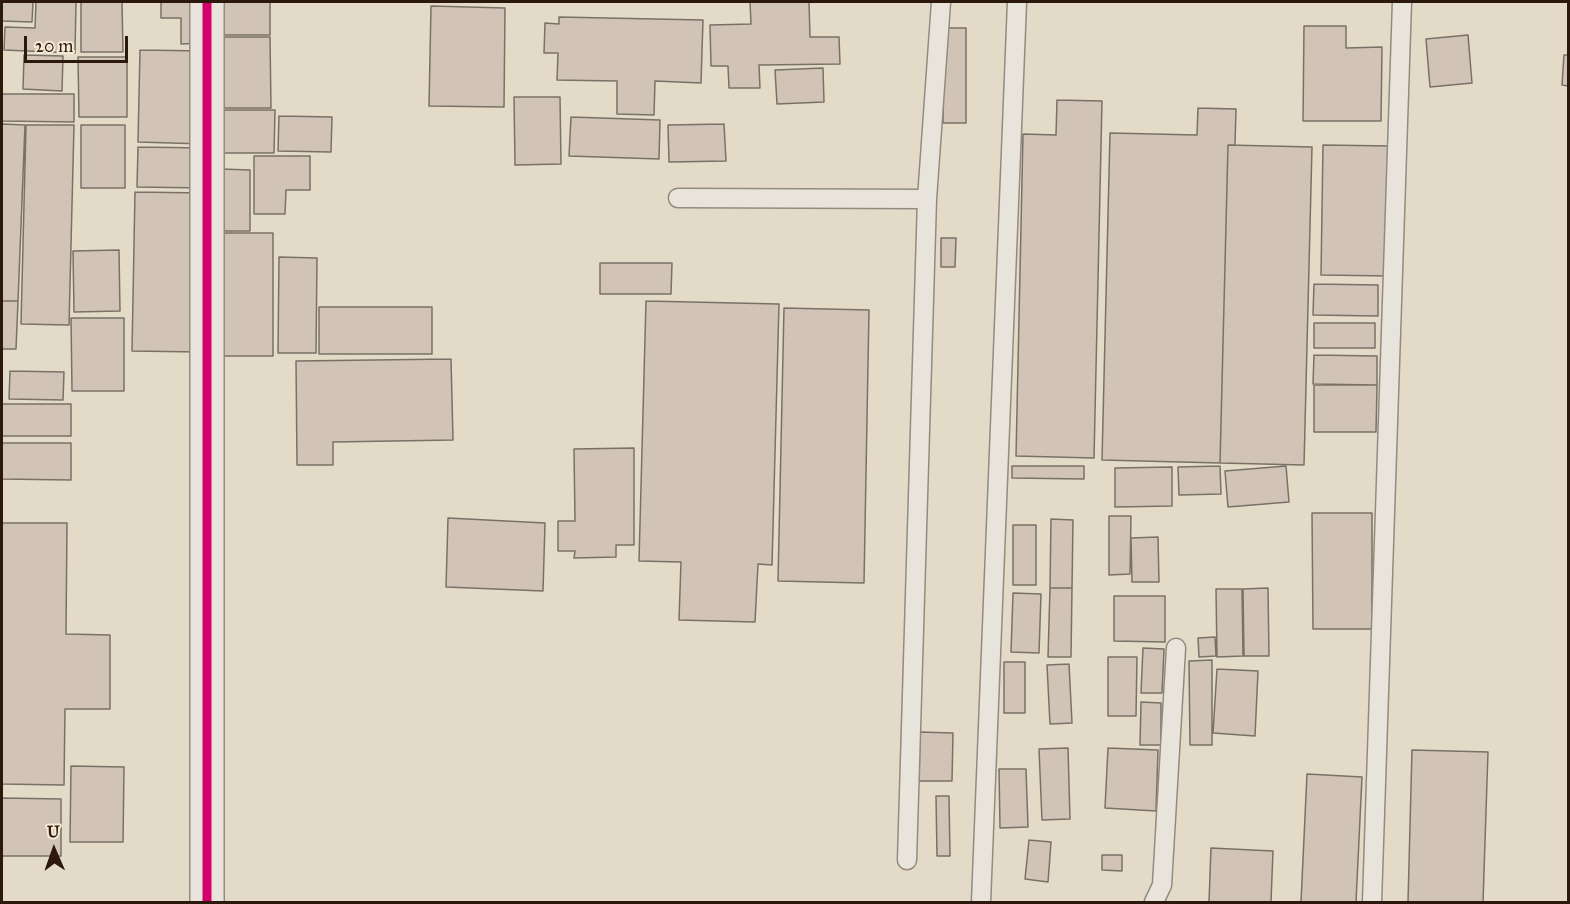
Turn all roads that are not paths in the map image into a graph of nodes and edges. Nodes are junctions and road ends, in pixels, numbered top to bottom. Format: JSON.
{"nodes":[{"id":1,"x":207,"y":2,"type":"edge"},
{"id":2,"x":941,"y":2,"type":"edge"},
{"id":3,"x":1017,"y":2,"type":"edge"},
{"id":4,"x":1402,"y":2,"type":"edge"},
{"id":5,"x":678,"y":198,"type":"dead end"},
{"id":6,"x":927,"y":199,"type":"junction"},
{"id":7,"x":1176,"y":648,"type":"dead end"},
{"id":8,"x":907,"y":860,"type":"dead end"},
{"id":9,"x":207,"y":903,"type":"edge"},
{"id":10,"x":981,"y":903,"type":"edge"},
{"id":11,"x":1154,"y":903,"type":"edge"},
{"id":12,"x":1372,"y":903,"type":"edge"}],
"edges":[{"from":1,"to":9,"type":"street"},
{"from":2,"to":6,"type":"lane"},
{"from":3,"to":10,"type":"lane"},
{"from":4,"to":12,"type":"lane"},
{"from":5,"to":6,"type":"lane"},
{"from":6,"to":8,"type":"lane"},
{"from":7,"to":11,"type":"lane"}]}
